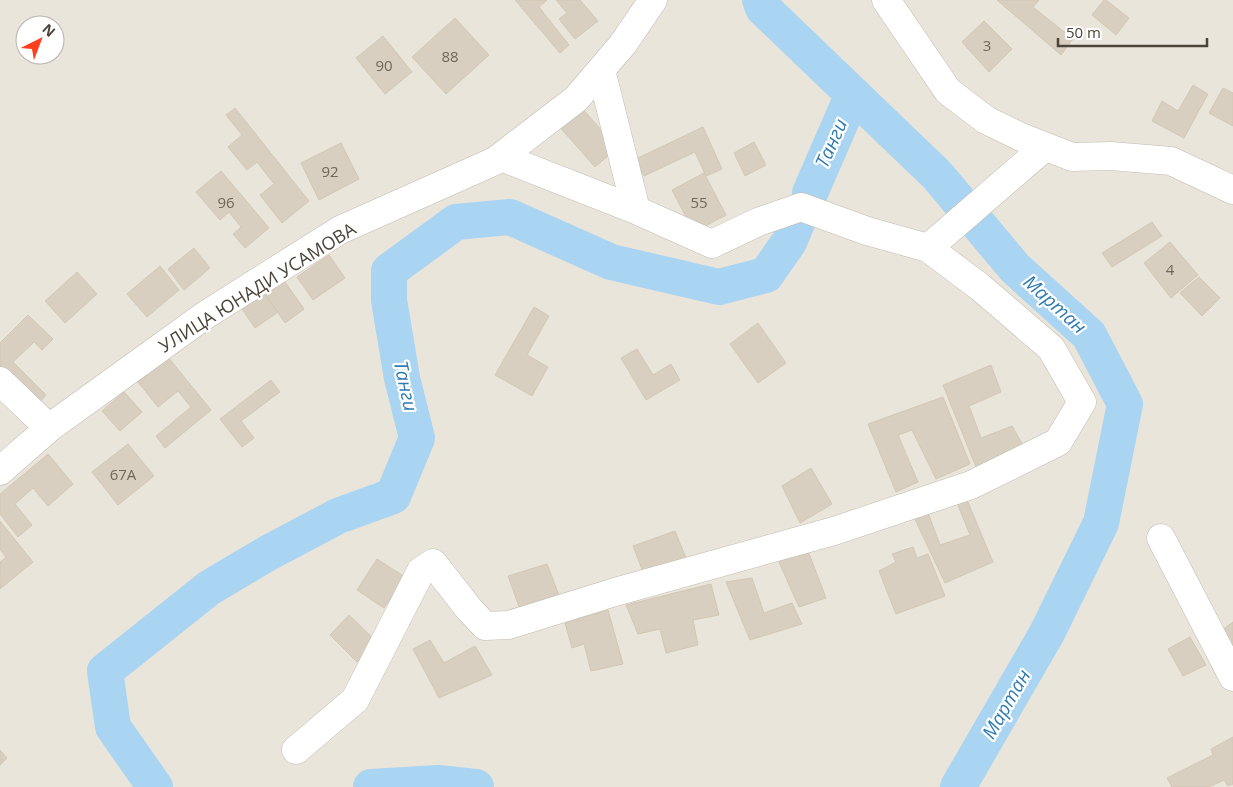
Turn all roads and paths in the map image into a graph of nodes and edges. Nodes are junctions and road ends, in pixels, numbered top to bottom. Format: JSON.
{"nodes":[{"id":1,"x":653,"y":0,"type":"edge"},
{"id":2,"x":886,"y":0,"type":"edge"},
{"id":3,"x":601,"y":70,"type":"junction"},
{"id":4,"x":1045,"y":146,"type":"junction"},
{"id":5,"x":501,"y":157,"type":"junction"},
{"id":6,"x":1233,"y":190,"type":"edge"},
{"id":7,"x":636,"y":210,"type":"junction"},
{"id":8,"x":928,"y":248,"type":"junction"},
{"id":9,"x":0,"y":381,"type":"edge"},
{"id":10,"x":49,"y":428,"type":"junction"},
{"id":11,"x":0,"y":471,"type":"edge"},
{"id":12,"x":1161,"y":538,"type":"dead end"},
{"id":13,"x":1233,"y":677,"type":"edge"},
{"id":14,"x":296,"y":750,"type":"dead end"}],
"edges":[{"from":1,"to":3,"type":"street","name":"УЛИЦА ЮНАДИ УСАМОВА"},
{"from":2,"to":4,"type":"street"},
{"from":3,"to":5,"type":"street","name":"УЛИЦА ЮНАДИ УСАМОВА"},
{"from":3,"to":7,"type":"street"},
{"from":4,"to":6,"type":"street"},
{"from":4,"to":8,"type":"street"},
{"from":5,"to":7,"type":"street"},
{"from":5,"to":10,"type":"street","name":"УЛИЦА ЮНАДИ УСАМОВА"},
{"from":7,"to":8,"type":"street"},
{"from":8,"to":14,"type":"street"},
{"from":9,"to":10,"type":"street"},
{"from":10,"to":11,"type":"street","name":"УЛИЦА ЮНАДИ УСАМОВА"},
{"from":12,"to":13,"type":"street"}]}
